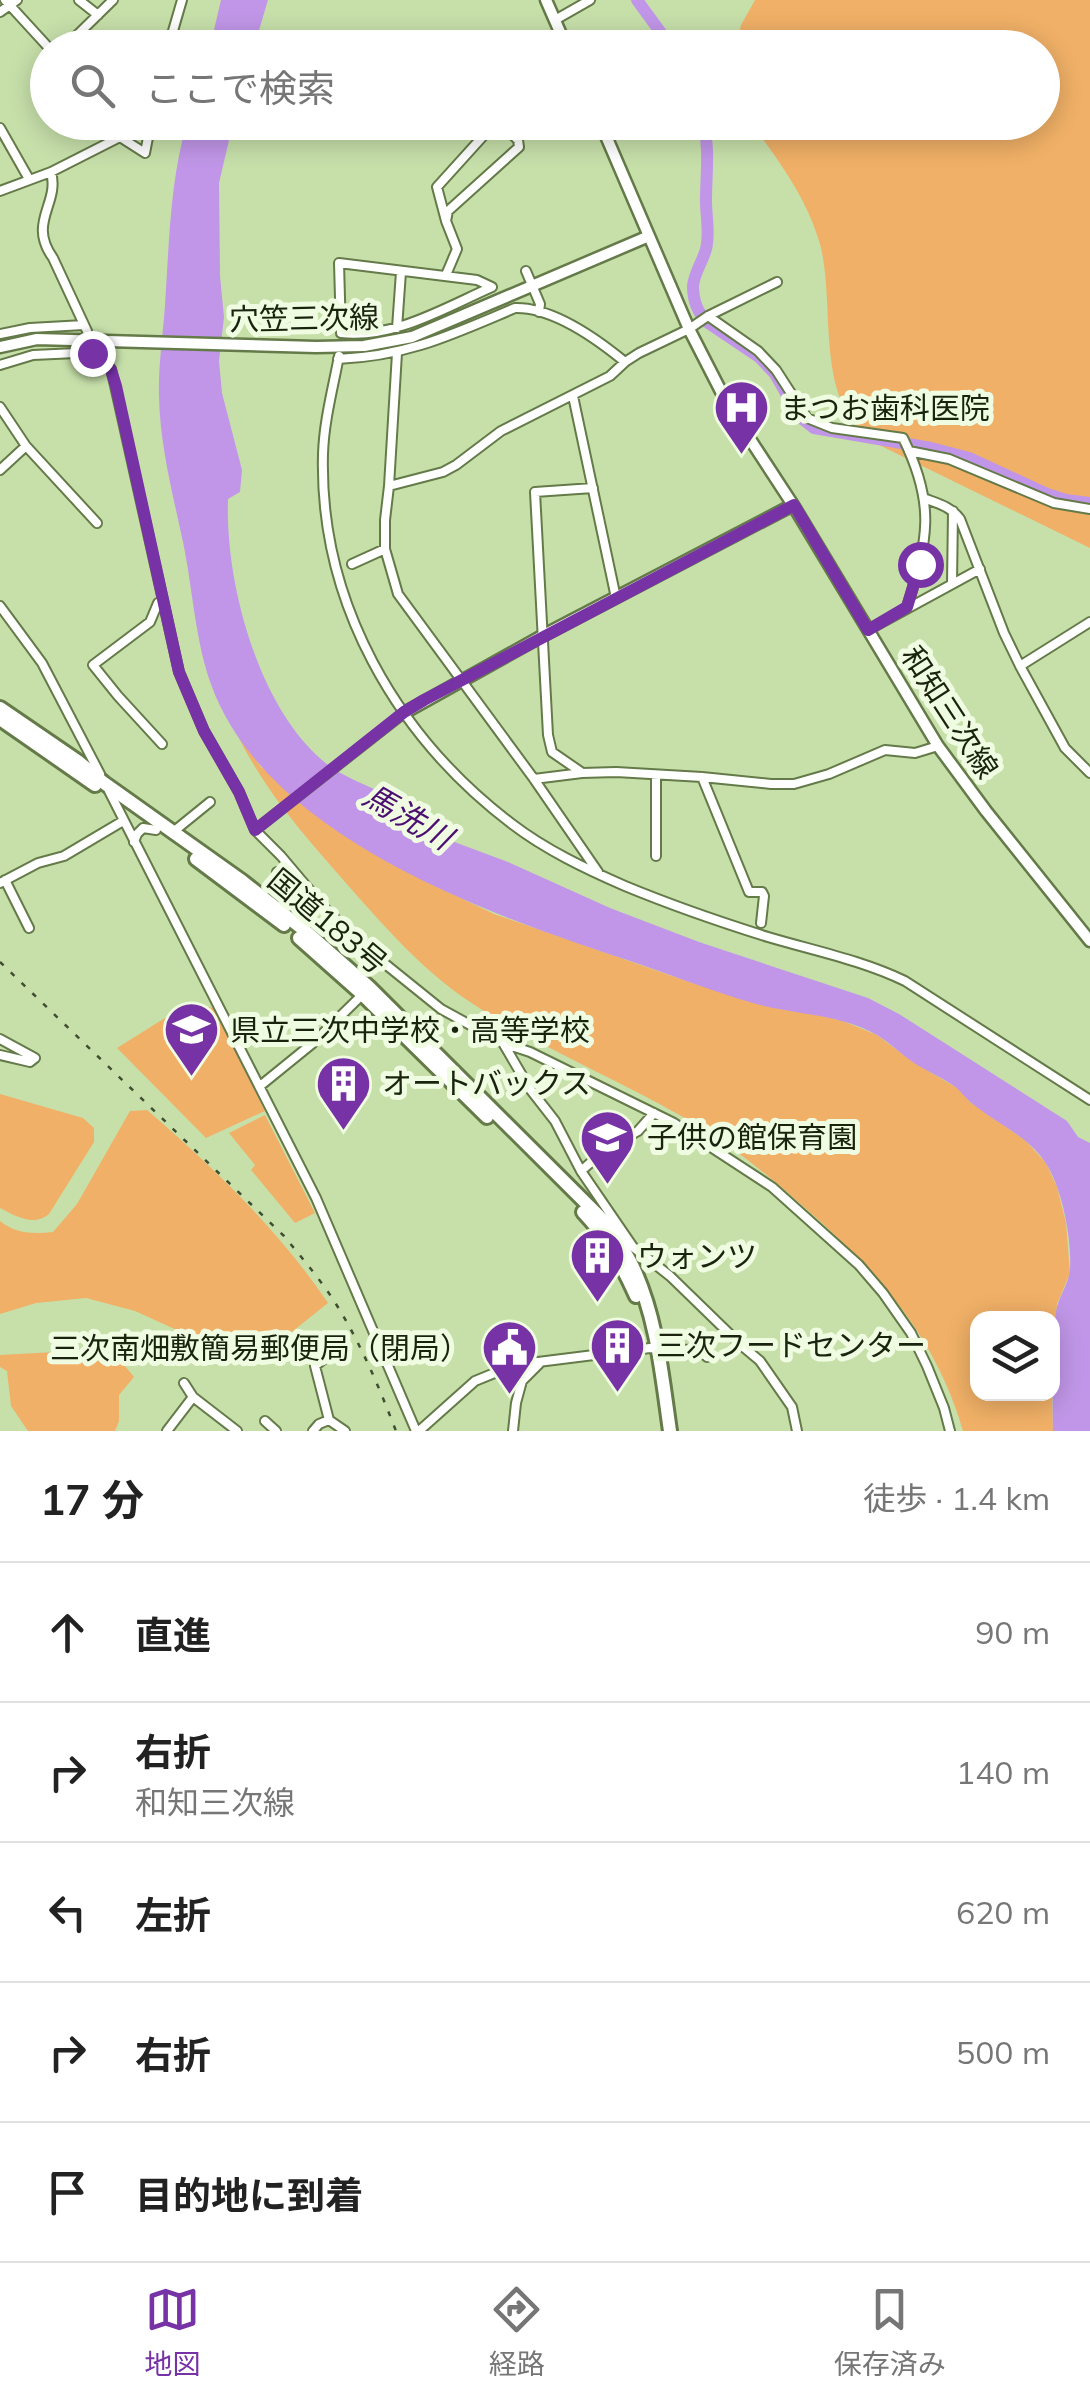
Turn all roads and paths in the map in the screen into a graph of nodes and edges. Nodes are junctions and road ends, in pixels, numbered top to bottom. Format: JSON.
{"nodes":[{"id":1,"x":79,"y":0,"type":"edge"},
{"id":2,"x":113,"y":0,"type":"edge"},
{"id":3,"x":182,"y":0,"type":"edge"},
{"id":4,"x":546,"y":0,"type":"edge"},
{"id":5,"x":590,"y":0,"type":"edge"},
{"id":6,"x":10,"y":2,"type":"edge"},
{"id":7,"x":0,"y":12,"type":"edge"},
{"id":8,"x":98,"y":14,"type":"junction"},
{"id":9,"x":555,"y":20,"type":"junction"},
{"id":10,"x":34,"y":30,"type":"edge"},
{"id":11,"x":82,"y":30,"type":"edge"},
{"id":12,"x":173,"y":30,"type":"edge"},
{"id":13,"x":559,"y":30,"type":"edge"},
{"id":14,"x":0,"y":128,"type":"edge"},
{"id":15,"x":114,"y":140,"type":"edge"},
{"id":16,"x":125,"y":140,"type":"edge"},
{"id":17,"x":148,"y":140,"type":"edge"},
{"id":18,"x":480,"y":140,"type":"edge"},
{"id":19,"x":518,"y":140,"type":"edge"},
{"id":20,"x":608,"y":140,"type":"edge"},
{"id":21,"x":51,"y":172,"type":"junction"},
{"id":22,"x":29,"y":179,"type":"junction"},
{"id":23,"x":0,"y":191,"type":"edge"},
{"id":24,"x":446,"y":220,"type":"junction"},
{"id":25,"x":649,"y":236,"type":"junction"},
{"id":26,"x":526,"y":271,"type":"dead end"},
{"id":27,"x":401,"y":272,"type":"junction"},
{"id":28,"x":446,"y":275,"type":"junction"},
{"id":29,"x":777,"y":282,"type":"dead end"},
{"id":30,"x":534,"y":285,"type":"junction"},
{"id":31,"x":539,"y":312,"type":"junction"},
{"id":32,"x":700,"y":322,"type":"junction"},
{"id":33,"x":398,"y":328,"type":"junction"},
{"id":34,"x":0,"y":334,"type":"edge"},
{"id":35,"x":0,"y":347,"type":"edge"},
{"id":36,"x":398,"y":353,"type":"junction"},
{"id":37,"x":625,"y":362,"type":"junction"},
{"id":38,"x":0,"y":365,"type":"edge"},
{"id":39,"x":572,"y":396,"type":"junction"},
{"id":40,"x":0,"y":407,"type":"edge"},
{"id":41,"x":26,"y":446,"type":"junction"},
{"id":42,"x":908,"y":450,"type":"junction"},
{"id":43,"x":0,"y":470,"type":"edge"},
{"id":44,"x":390,"y":486,"type":"junction"},
{"id":45,"x":594,"y":488,"type":"junction"},
{"id":46,"x":926,"y":499,"type":"junction"},
{"id":47,"x":794,"y":505,"type":"junction"},
{"id":48,"x":1090,"y":509,"type":"edge"},
{"id":49,"x":953,"y":510,"type":"junction"},
{"id":50,"x":98,"y":523,"type":"dead end"},
{"id":51,"x":386,"y":549,"type":"junction"},
{"id":52,"x":352,"y":564,"type":"dead end"},
{"id":53,"x":980,"y":569,"type":"junction"},
{"id":54,"x":952,"y":584,"type":"junction"},
{"id":55,"x":616,"y":598,"type":"junction"},
{"id":56,"x":158,"y":603,"type":"dead end"},
{"id":57,"x":0,"y":606,"type":"edge"},
{"id":58,"x":907,"y":607,"type":"junction"},
{"id":59,"x":1090,"y":622,"type":"edge"},
{"id":60,"x":868,"y":630,"type":"junction"},
{"id":61,"x":542,"y":636,"type":"junction"},
{"id":62,"x":1020,"y":666,"type":"junction"},
{"id":63,"x":460,"y":680,"type":"junction"},
{"id":64,"x":0,"y":708,"type":"edge"},
{"id":65,"x":400,"y":716,"type":"junction"},
{"id":66,"x":0,"y":719,"type":"edge"},
{"id":67,"x":162,"y":744,"type":"dead end"},
{"id":68,"x":938,"y":746,"type":"junction"},
{"id":69,"x":86,"y":749,"type":"junction"},
{"id":70,"x":73,"y":758,"type":"junction"},
{"id":71,"x":1090,"y":772,"type":"edge"},
{"id":72,"x":582,"y":773,"type":"junction"},
{"id":73,"x":656,"y":775,"type":"junction"},
{"id":74,"x":702,"y":776,"type":"junction"},
{"id":75,"x":534,"y":779,"type":"junction"},
{"id":76,"x":104,"y":783,"type":"junction"},
{"id":77,"x":114,"y":798,"type":"junction"},
{"id":78,"x":210,"y":802,"type":"dead end"},
{"id":79,"x":123,"y":820,"type":"junction"},
{"id":80,"x":156,"y":830,"type":"junction"},
{"id":81,"x":255,"y":830,"type":"junction"},
{"id":82,"x":174,"y":832,"type":"junction"},
{"id":83,"x":134,"y":843,"type":"junction"},
{"id":84,"x":656,"y":856,"type":"dead end"},
{"id":85,"x":277,"y":872,"type":"dead end"},
{"id":86,"x":599,"y":874,"type":"junction"},
{"id":87,"x":2,"y":882,"type":"edge"},
{"id":88,"x":318,"y":900,"type":"junction"},
{"id":89,"x":761,"y":922,"type":"dead end"},
{"id":90,"x":29,"y":928,"type":"dead end"},
{"id":91,"x":1090,"y":941,"type":"edge"},
{"id":92,"x":366,"y":991,"type":"junction"},
{"id":93,"x":0,"y":1039,"type":"edge"},
{"id":94,"x":503,"y":1043,"type":"junction"},
{"id":95,"x":0,"y":1055,"type":"edge"},
{"id":96,"x":1088,"y":1084,"type":"edge"},
{"id":97,"x":260,"y":1086,"type":"junction"},
{"id":98,"x":1078,"y":1091,"type":"junction"},
{"id":99,"x":1090,"y":1100,"type":"edge"},
{"id":100,"x":654,"y":1113,"type":"junction"},
{"id":101,"x":581,"y":1171,"type":"junction"},
{"id":102,"x":607,"y":1226,"type":"junction"},
{"id":103,"x":654,"y":1349,"type":"junction"},
{"id":104,"x":330,"y":1354,"type":"dead end"},
{"id":105,"x":707,"y":1358,"type":"dead end"},
{"id":106,"x":540,"y":1363,"type":"junction"},
{"id":107,"x":184,"y":1383,"type":"dead end"},
{"id":108,"x":194,"y":1397,"type":"junction"},
{"id":109,"x":223,"y":1420,"type":"junction"},
{"id":110,"x":329,"y":1420,"type":"junction"},
{"id":111,"x":265,"y":1421,"type":"dead end"},
{"id":112,"x":167,"y":1431,"type":"edge"},
{"id":113,"x":214,"y":1431,"type":"edge"},
{"id":114,"x":237,"y":1431,"type":"edge"},
{"id":115,"x":276,"y":1431,"type":"edge"},
{"id":116,"x":313,"y":1431,"type":"edge"},
{"id":117,"x":345,"y":1431,"type":"edge"},
{"id":118,"x":418,"y":1431,"type":"edge"},
{"id":119,"x":513,"y":1431,"type":"edge"},
{"id":120,"x":661,"y":1431,"type":"edge"},
{"id":121,"x":670,"y":1431,"type":"edge"},
{"id":122,"x":797,"y":1431,"type":"edge"},
{"id":123,"x":950,"y":1431,"type":"edge"}],
"edges":[{"from":1,"to":8,"type":"street"},
{"from":2,"to":8,"type":"street"},
{"from":3,"to":12,"type":"street"},
{"from":4,"to":9,"type":"main road"},
{"from":5,"to":9,"type":"street"},
{"from":6,"to":7,"type":"street"},
{"from":6,"to":10,"type":"street"},
{"from":8,"to":11,"type":"street"},
{"from":9,"to":13,"type":"main road"},
{"from":14,"to":22,"type":"street"},
{"from":15,"to":21,"type":"street"},
{"from":16,"to":17,"type":"street"},
{"from":18,"to":24,"type":"street"},
{"from":19,"to":24,"type":"street"},
{"from":20,"to":25,"type":"main road","name":"和知三次線"},
{"from":21,"to":22,"type":"street"},
{"from":21,"to":34,"type":"street"},
{"from":22,"to":23,"type":"street"},
{"from":24,"to":28,"type":"street"},
{"from":25,"to":30,"type":"main road","name":"穴笠三次線"},
{"from":25,"to":32,"type":"main road","name":"和知三次線"},
{"from":26,"to":30,"type":"street"},
{"from":27,"to":28,"type":"street"},
{"from":27,"to":33,"type":"street"},
{"from":27,"to":33,"type":"street"},
{"from":28,"to":33,"type":"street"},
{"from":29,"to":32,"type":"street"},
{"from":30,"to":31,"type":"street"},
{"from":30,"to":35,"type":"main road","name":"穴笠三次線"},
{"from":31,"to":36,"type":"street"},
{"from":31,"to":37,"type":"street"},
{"from":32,"to":37,"type":"street"},
{"from":32,"to":42,"type":"street"},
{"from":32,"to":47,"type":"main road","name":"和知三次線"},
{"from":36,"to":44,"type":"street"},
{"from":36,"to":65,"type":"street"},
{"from":37,"to":39,"type":"street"},
{"from":38,"to":81,"type":"street"},
{"from":39,"to":44,"type":"street"},
{"from":39,"to":45,"type":"street"},
{"from":40,"to":41,"type":"street"},
{"from":41,"to":43,"type":"street"},
{"from":41,"to":50,"type":"street"},
{"from":42,"to":46,"type":"street"},
{"from":42,"to":48,"type":"street"},
{"from":44,"to":51,"type":"street"},
{"from":45,"to":55,"type":"street"},
{"from":45,"to":61,"type":"street"},
{"from":46,"to":49,"type":"street"},
{"from":46,"to":58,"type":"street"},
{"from":47,"to":55,"type":"main road"},
{"from":47,"to":60,"type":"main road","name":"和知三次線"},
{"from":49,"to":53,"type":"street"},
{"from":49,"to":54,"type":"street"},
{"from":51,"to":52,"type":"street"},
{"from":51,"to":63,"type":"street"},
{"from":53,"to":54,"type":"street"},
{"from":53,"to":62,"type":"street"},
{"from":54,"to":58,"type":"street"},
{"from":55,"to":61,"type":"main road"},
{"from":56,"to":67,"type":"street"},
{"from":57,"to":69,"type":"street"},
{"from":58,"to":60,"type":"street"},
{"from":59,"to":62,"type":"street"},
{"from":60,"to":68,"type":"main road","name":"和知三次線"},
{"from":61,"to":63,"type":"main road"},
{"from":61,"to":72,"type":"street"},
{"from":62,"to":71,"type":"street"},
{"from":63,"to":65,"type":"main road"},
{"from":63,"to":75,"type":"street"},
{"from":64,"to":70,"type":"highway","name":"国道183号"},
{"from":65,"to":81,"type":"street"},
{"from":65,"to":86,"type":"street"},
{"from":66,"to":77,"type":"highway","name":"国道183号"},
{"from":68,"to":74,"type":"street"},
{"from":68,"to":91,"type":"main road","name":"和知三次線"},
{"from":69,"to":70,"type":"street"},
{"from":69,"to":76,"type":"street"},
{"from":70,"to":76,"type":"highway","name":"国道183号"},
{"from":72,"to":73,"type":"street"},
{"from":72,"to":75,"type":"street"},
{"from":73,"to":74,"type":"street"},
{"from":73,"to":84,"type":"street"},
{"from":74,"to":89,"type":"street"},
{"from":75,"to":86,"type":"street"},
{"from":76,"to":77,"type":"street"},
{"from":76,"to":82,"type":"highway","name":"国道183号"},
{"from":77,"to":79,"type":"street"},
{"from":77,"to":80,"type":"highway","name":"国道183号"},
{"from":78,"to":82,"type":"street"},
{"from":79,"to":83,"type":"street"},
{"from":79,"to":87,"type":"street"},
{"from":80,"to":83,"type":"street"},
{"from":80,"to":92,"type":"highway","name":"国道183号"},
{"from":81,"to":88,"type":"street"},
{"from":82,"to":92,"type":"highway","name":"国道183号"},
{"from":83,"to":97,"type":"street"},
{"from":85,"to":88,"type":"street"},
{"from":86,"to":98,"type":"street"},
{"from":87,"to":90,"type":"street"},
{"from":88,"to":94,"type":"street"},
{"from":92,"to":97,"type":"street"},
{"from":92,"to":102,"type":"highway","name":"国道183号"},
{"from":93,"to":95,"type":"street"},
{"from":94,"to":100,"type":"street"},
{"from":94,"to":101,"type":"street"},
{"from":96,"to":98,"type":"street"},
{"from":97,"to":118,"type":"street"},
{"from":98,"to":99,"type":"street"},
{"from":100,"to":101,"type":"street"},
{"from":100,"to":123,"type":"street"},
{"from":101,"to":102,"type":"street"},
{"from":102,"to":103,"type":"highway","name":"国道183号"},
{"from":102,"to":122,"type":"street"},
{"from":103,"to":105,"type":"street"},
{"from":103,"to":106,"type":"street"},
{"from":103,"to":120,"type":"highway","name":"国道183号"},
{"from":103,"to":121,"type":"highway","name":"国道183号"},
{"from":104,"to":110,"type":"street"},
{"from":106,"to":118,"type":"street"},
{"from":106,"to":119,"type":"street"},
{"from":107,"to":108,"type":"street"},
{"from":108,"to":109,"type":"street"},
{"from":108,"to":112,"type":"street"},
{"from":109,"to":113,"type":"street"},
{"from":109,"to":114,"type":"street"},
{"from":110,"to":116,"type":"street"},
{"from":110,"to":117,"type":"street"},
{"from":111,"to":115,"type":"street"}]}
